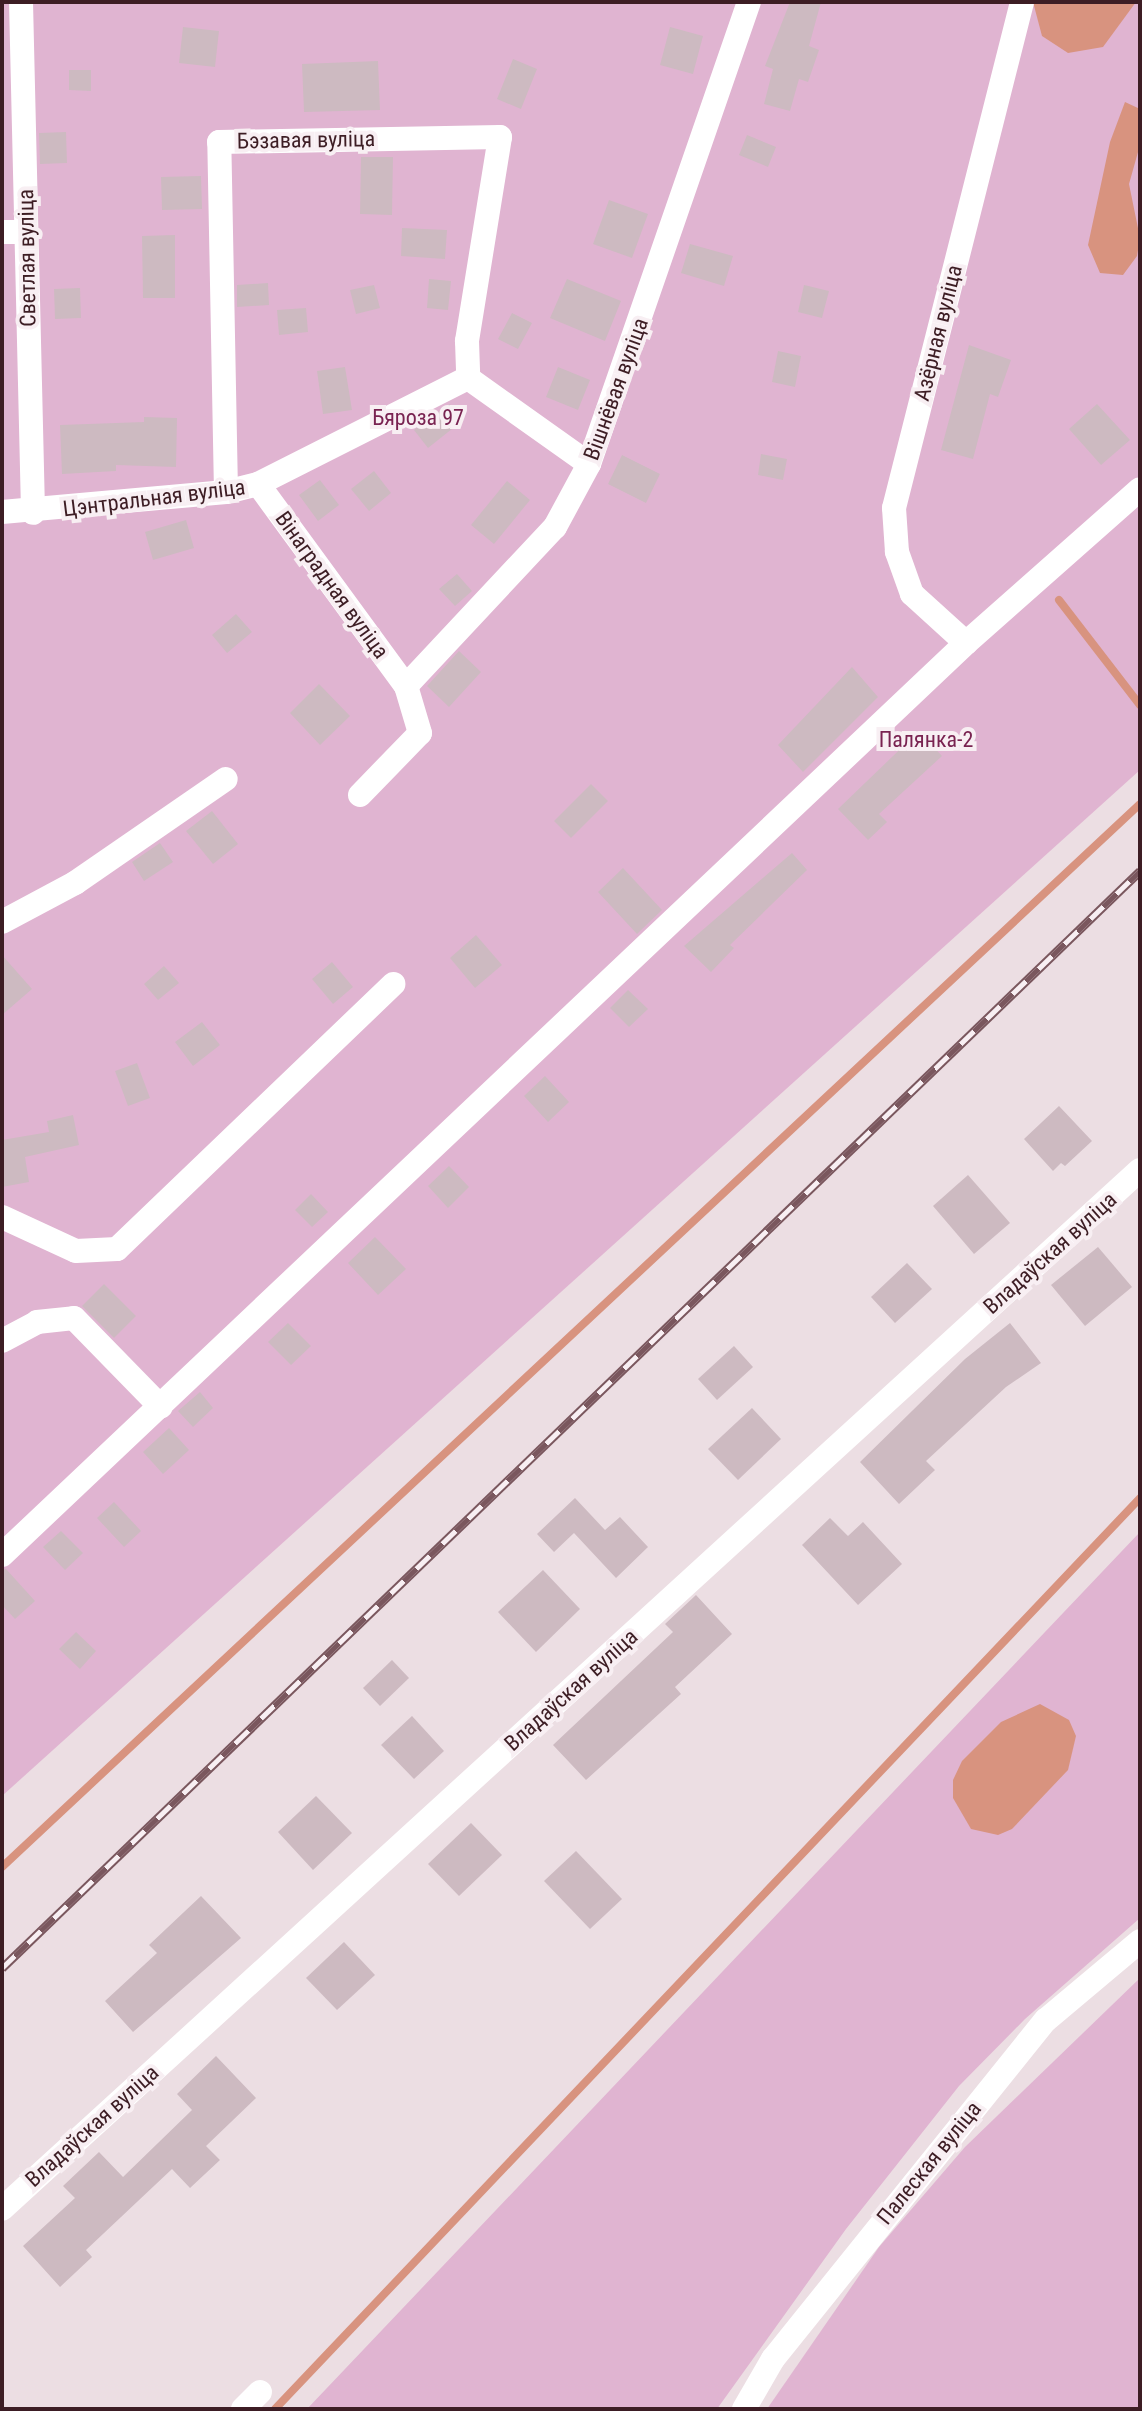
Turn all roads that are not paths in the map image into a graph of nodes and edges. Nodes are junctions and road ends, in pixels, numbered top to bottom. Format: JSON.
{"nodes":[{"id":1,"x":21,"y":2,"type":"edge"},
{"id":2,"x":749,"y":2,"type":"edge"},
{"id":3,"x":1022,"y":2,"type":"edge"},
{"id":4,"x":14,"y":232,"type":"edge"},
{"id":5,"x":468,"y":378,"type":"junction"},
{"id":6,"x":589,"y":464,"type":"junction"},
{"id":7,"x":258,"y":484,"type":"junction"},
{"id":8,"x":1140,"y":489,"type":"edge"},
{"id":9,"x":226,"y":492,"type":"junction"},
{"id":10,"x":2,"y":512,"type":"edge"},
{"id":11,"x":33,"y":513,"type":"junction"},
{"id":12,"x":966,"y":643,"type":"junction"},
{"id":13,"x":406,"y":686,"type":"junction"},
{"id":14,"x":226,"y":779,"type":"dead end"},
{"id":15,"x":360,"y":795,"type":"dead end"},
{"id":16,"x":2,"y":922,"type":"edge"},
{"id":17,"x":393,"y":984,"type":"dead end"},
{"id":18,"x":1140,"y":1170,"type":"edge"},
{"id":19,"x":2,"y":1217,"type":"edge"},
{"id":20,"x":2,"y":1341,"type":"edge"},
{"id":21,"x":161,"y":1407,"type":"junction"},
{"id":22,"x":2,"y":1555,"type":"edge"},
{"id":23,"x":1140,"y":1941,"type":"edge"},
{"id":24,"x":2,"y":2209,"type":"edge"},
{"id":25,"x":744,"y":2409,"type":"edge"}],
"edges":[{"from":1,"to":4,"type":"street","name":"Светлая вуліца"},
{"from":2,"to":6,"type":"street","name":"Вішнёвая вуліца"},
{"from":3,"to":12,"type":"street","name":"Азёрная вуліца"},
{"from":4,"to":11,"type":"street","name":"Светлая вуліца"},
{"from":5,"to":6,"type":"street"},
{"from":5,"to":7,"type":"street","name":"Цэнтральная вуліца"},
{"from":5,"to":9,"type":"street","name":"Бэзавая вуліца"},
{"from":6,"to":13,"type":"street","name":"Вішнёвая вуліца"},
{"from":7,"to":9,"type":"street","name":"Цэнтральная вуліца"},
{"from":7,"to":13,"type":"street","name":"Вінаградная вуліца"},
{"from":8,"to":12,"type":"street"},
{"from":9,"to":11,"type":"street","name":"Цэнтральная вуліца"},
{"from":10,"to":11,"type":"street","name":"Цэнтральная вуліца"},
{"from":12,"to":21,"type":"street"},
{"from":13,"to":15,"type":"street"},
{"from":14,"to":16,"type":"street"},
{"from":17,"to":19,"type":"street"},
{"from":18,"to":24,"type":"street","name":"Владаўская вуліца"},
{"from":20,"to":21,"type":"street"},
{"from":21,"to":22,"type":"street"},
{"from":23,"to":25,"type":"street","name":"Палеская вуліца"}]}
